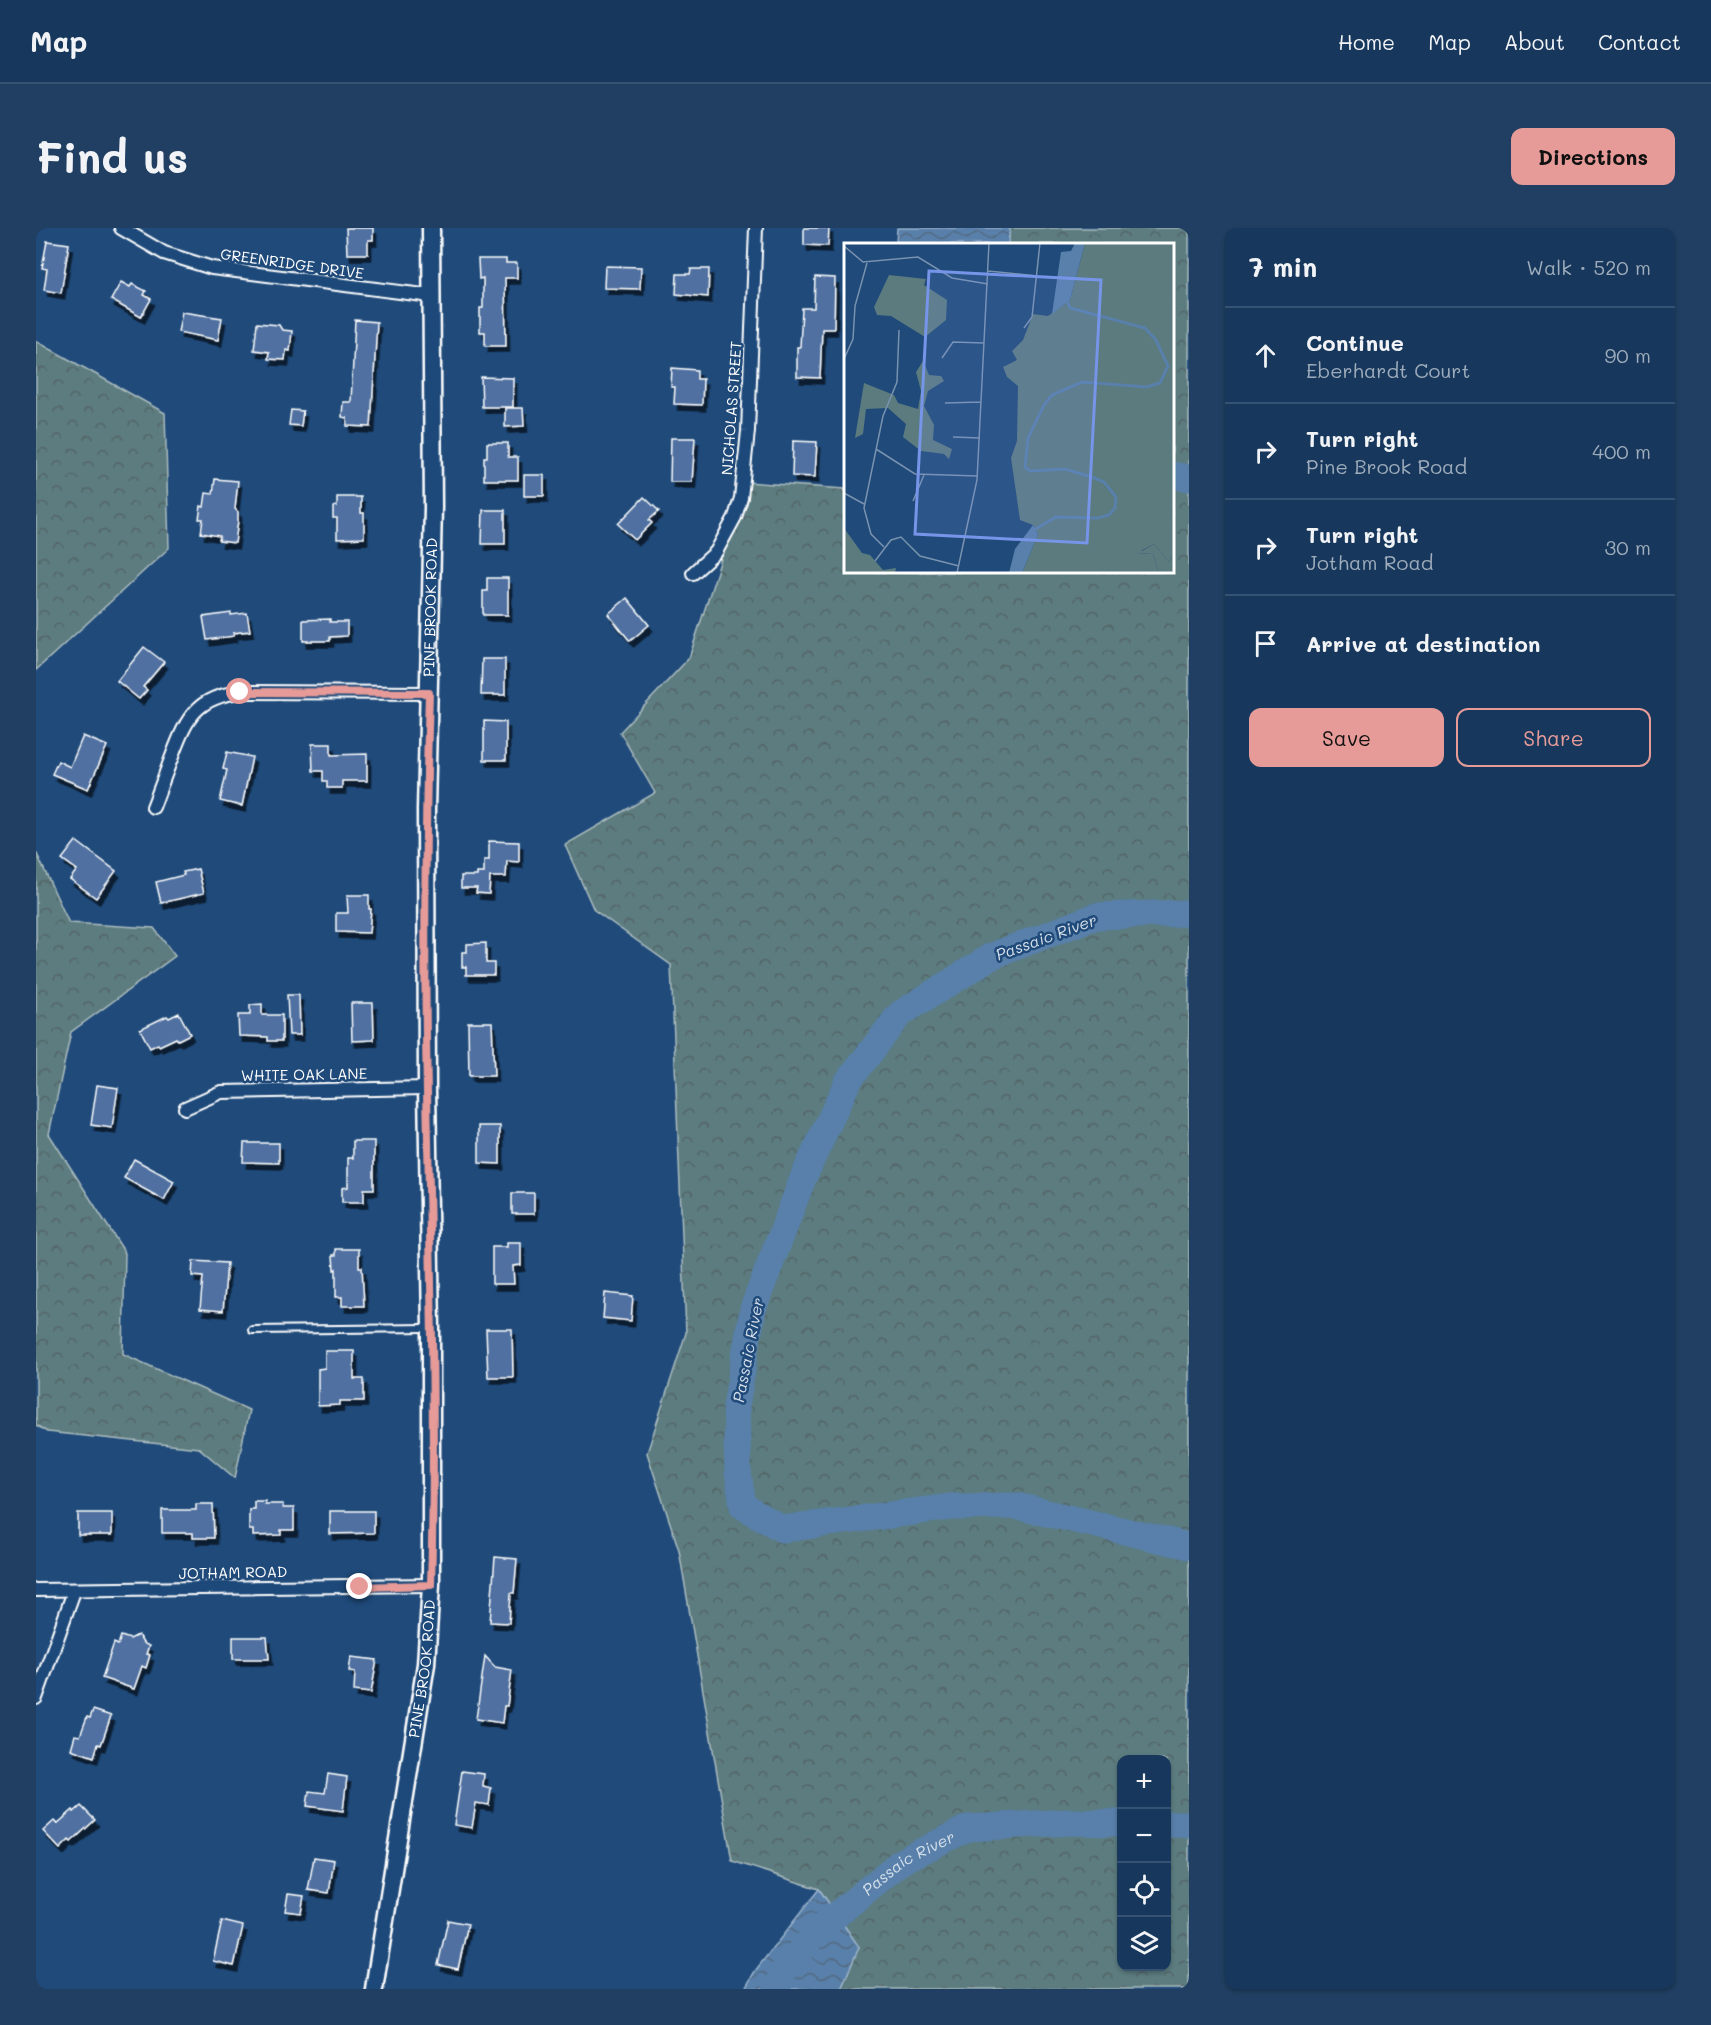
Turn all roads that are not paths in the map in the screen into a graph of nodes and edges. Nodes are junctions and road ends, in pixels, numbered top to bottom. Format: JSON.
{"nodes":[{"id":1,"x":121,"y":228,"type":"edge"},
{"id":2,"x":431,"y":228,"type":"edge"},
{"id":3,"x":756,"y":228,"type":"edge"},
{"id":4,"x":431,"y":297,"type":"junction"},
{"id":5,"x":693,"y":573,"type":"dead end"},
{"id":6,"x":429,"y":693,"type":"junction"},
{"id":7,"x":153,"y":807,"type":"dead end"},
{"id":8,"x":427,"y":1088,"type":"junction"},
{"id":9,"x":185,"y":1108,"type":"dead end"},
{"id":10,"x":431,"y":1328,"type":"junction"},
{"id":11,"x":252,"y":1330,"type":"dead end"},
{"id":12,"x":431,"y":1585,"type":"junction"},
{"id":13,"x":36,"y":1590,"type":"edge"},
{"id":14,"x":74,"y":1591,"type":"junction"},
{"id":15,"x":36,"y":1698,"type":"edge"},
{"id":16,"x":374,"y":1989,"type":"edge"}],
"edges":[{"from":1,"to":4,"type":"street","name":"GREENRIDGE DRIVE"},
{"from":2,"to":4,"type":"street","name":"PINE BROOK ROAD"},
{"from":3,"to":5,"type":"street","name":"NICHOLAS STREET"},
{"from":4,"to":6,"type":"street","name":"PINE BROOK ROAD"},
{"from":6,"to":7,"type":"street"},
{"from":6,"to":8,"type":"street","name":"PINE BROOK ROAD"},
{"from":8,"to":9,"type":"street","name":"WHITE OAK LANE"},
{"from":8,"to":10,"type":"street","name":"PINE BROOK ROAD"},
{"from":10,"to":11,"type":"lane"},
{"from":10,"to":12,"type":"street","name":"PINE BROOK ROAD"},
{"from":12,"to":14,"type":"street","name":"JOTHAM ROAD"},
{"from":12,"to":16,"type":"street","name":"PINE BROOK ROAD"},
{"from":13,"to":14,"type":"street","name":"JOTHAM ROAD"},
{"from":14,"to":15,"type":"street"}]}
